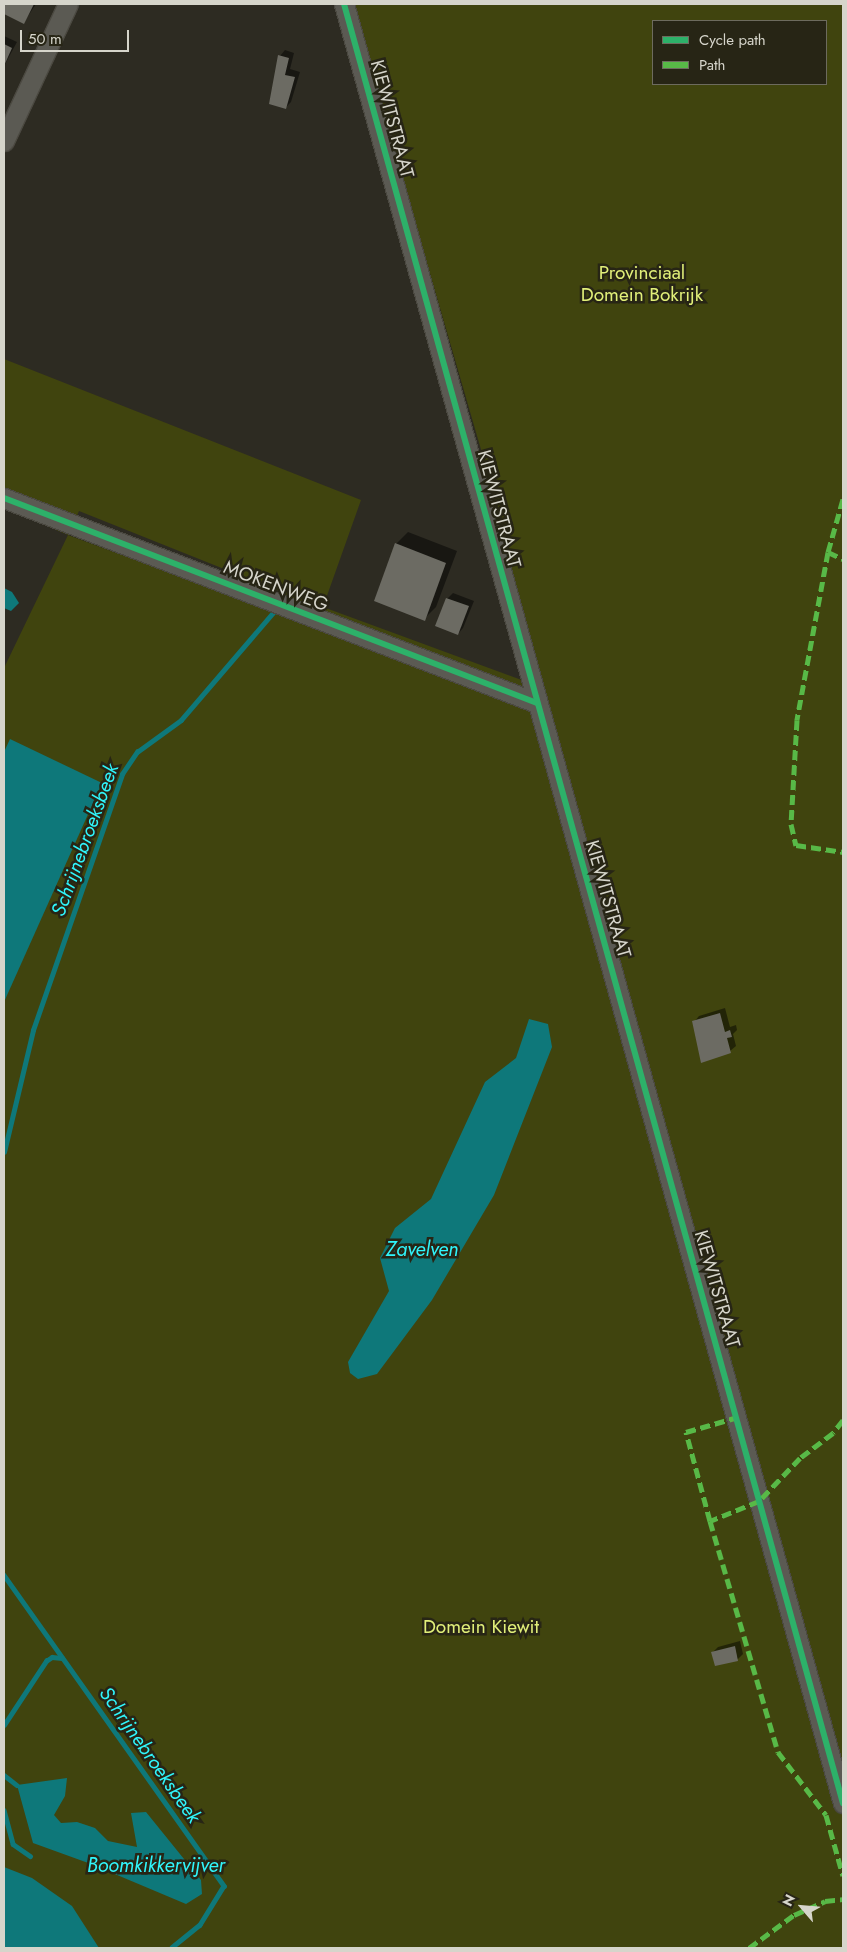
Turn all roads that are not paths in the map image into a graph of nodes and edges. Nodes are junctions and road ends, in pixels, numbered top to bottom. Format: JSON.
{"nodes":[{"id":1,"x":68,"y":4,"type":"edge"},
{"id":2,"x":344,"y":4,"type":"edge"},
{"id":3,"x":4,"y":141,"type":"edge"},
{"id":4,"x":4,"y":498,"type":"edge"},
{"id":5,"x":537,"y":703,"type":"junction"},
{"id":6,"x":843,"y":1803,"type":"edge"}],
"edges":[{"from":1,"to":3,"type":"street"},
{"from":2,"to":5,"type":"street","name":"KIEWITSTRAAT"},
{"from":4,"to":5,"type":"street","name":"MOKENWEG"},
{"from":5,"to":6,"type":"street","name":"KIEWITSTRAAT"}]}
